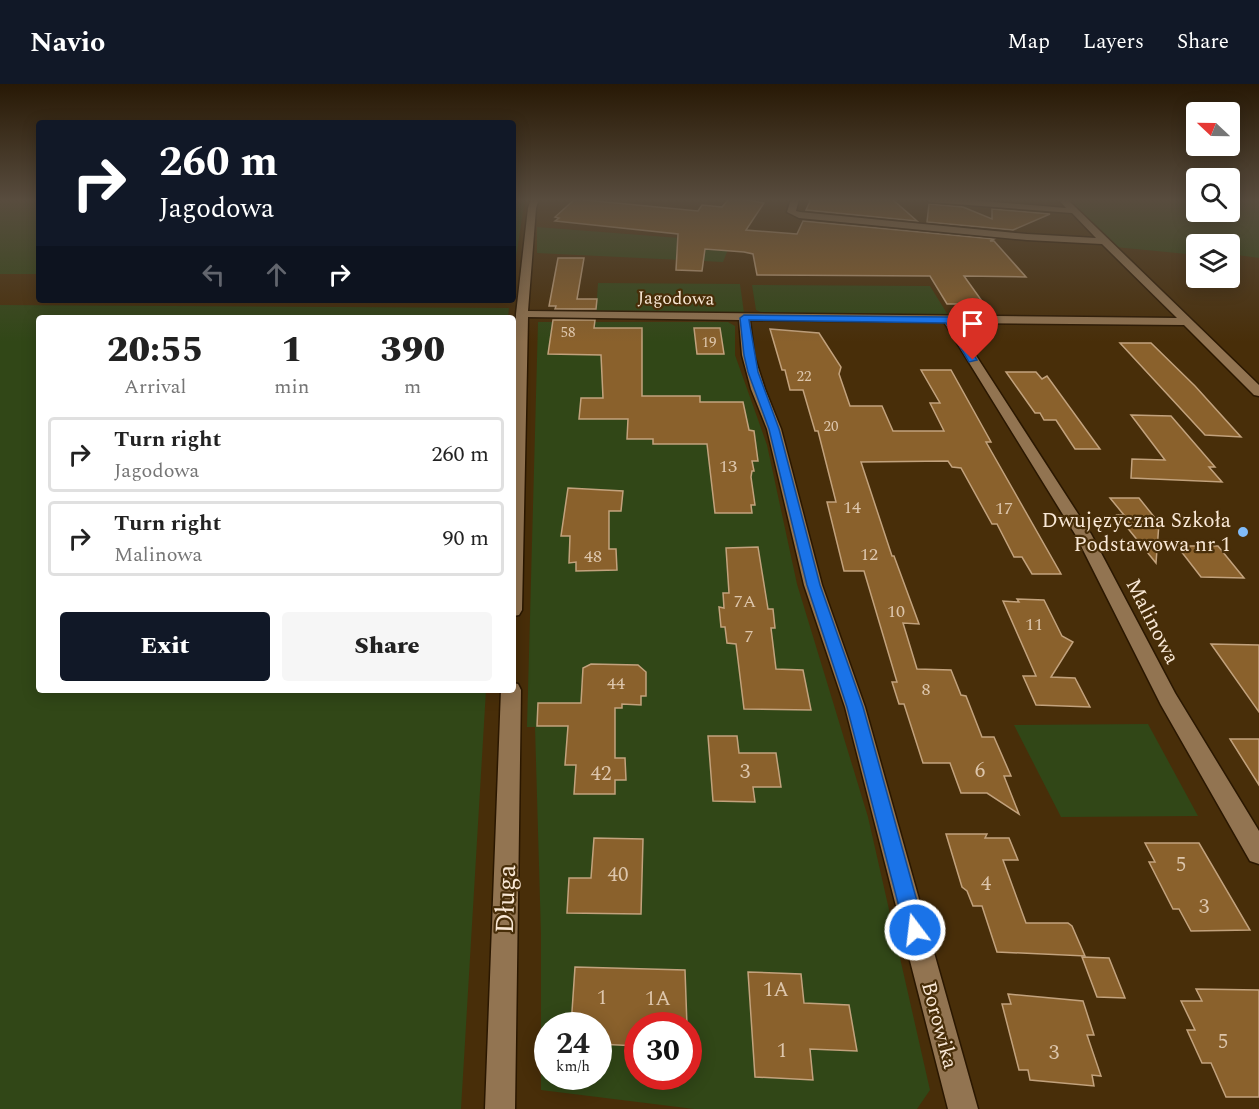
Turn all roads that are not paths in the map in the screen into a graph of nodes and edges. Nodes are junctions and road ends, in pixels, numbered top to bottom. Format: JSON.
{"nodes":[{"id":1,"x":528,"y":247,"type":"edge"},
{"id":2,"x":1110,"y":247,"type":"edge"},
{"id":3,"x":522,"y":314,"type":"junction"},
{"id":4,"x":744,"y":318,"type":"junction"},
{"id":5,"x":948,"y":320,"type":"junction"},
{"id":6,"x":1189,"y":322,"type":"junction"},
{"id":7,"x":1259,"y":392,"type":"edge"},
{"id":8,"x":516,"y":511,"type":"edge"},
{"id":9,"x":511,"y":693,"type":"edge"},
{"id":10,"x":1259,"y":853,"type":"edge"},
{"id":11,"x":500,"y":1109,"type":"edge"},
{"id":12,"x":963,"y":1109,"type":"edge"}],
"edges":[{"from":1,"to":3,"type":"street"},
{"from":2,"to":6,"type":"street"},
{"from":3,"to":4,"type":"street","name":"Jagodowa"},
{"from":3,"to":8,"type":"street"},
{"from":4,"to":5,"type":"street","name":"Jagodowa"},
{"from":4,"to":12,"type":"street","name":"Borowika"},
{"from":5,"to":6,"type":"street","name":"Jagodowa"},
{"from":5,"to":10,"type":"street","name":"Malinowa"},
{"from":6,"to":7,"type":"street"},
{"from":9,"to":11,"type":"street","name":"Długa"}]}
